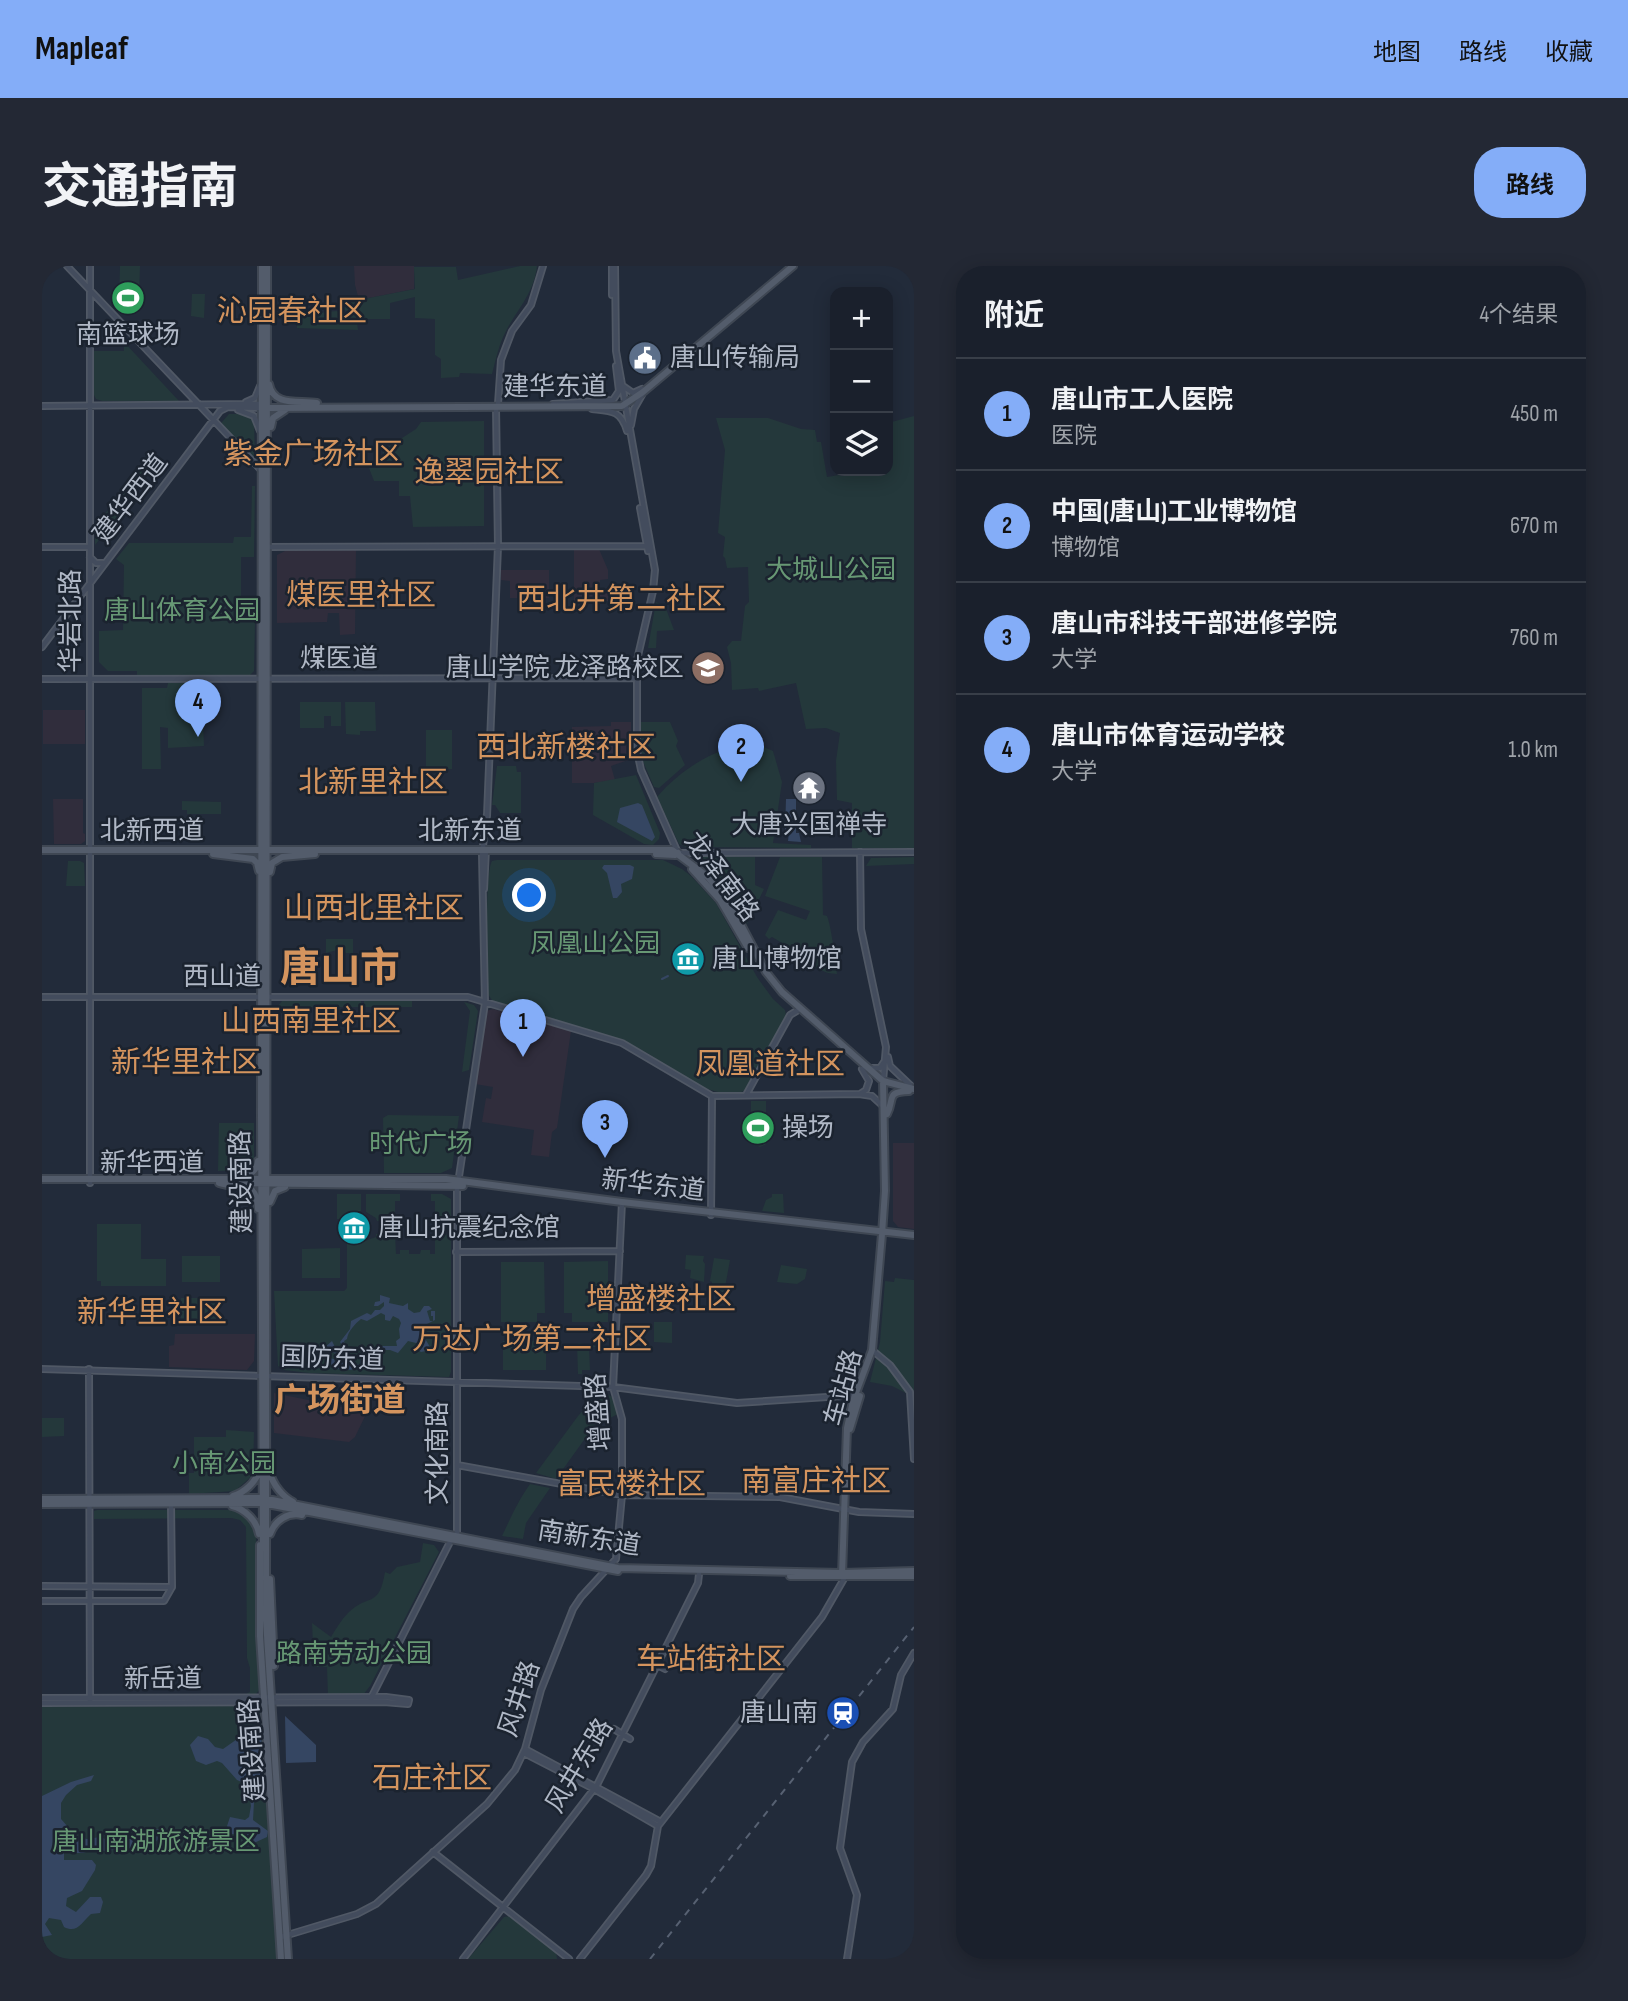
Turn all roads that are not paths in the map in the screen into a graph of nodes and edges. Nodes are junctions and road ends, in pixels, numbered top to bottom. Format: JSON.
{"nodes":[{"id":1,"x":67,"y":266,"type":"edge"},
{"id":2,"x":90,"y":266,"type":"edge"},
{"id":3,"x":265,"y":266,"type":"edge"},
{"id":4,"x":543,"y":266,"type":"edge"},
{"id":5,"x":613,"y":266,"type":"edge"},
{"id":6,"x":791,"y":266,"type":"edge"},
{"id":7,"x":89,"y":288,"type":"junction"},
{"id":8,"x":264,"y":353,"type":"junction"},
{"id":9,"x":616,"y":365,"type":"junction"},
{"id":10,"x":622,"y":384,"type":"junction"},
{"id":11,"x":648,"y":384,"type":"junction"},
{"id":12,"x":643,"y":392,"type":"junction"},
{"id":13,"x":242,"y":404,"type":"junction"},
{"id":14,"x":553,"y":404,"type":"junction"},
{"id":15,"x":623,"y":404,"type":"junction"},
{"id":16,"x":317,"y":405,"type":"junction"},
{"id":17,"x":42,"y":406,"type":"edge"},
{"id":18,"x":89,"y":406,"type":"junction"},
{"id":19,"x":201,"y":406,"type":"junction"},
{"id":20,"x":265,"y":406,"type":"junction"},
{"id":21,"x":498,"y":406,"type":"junction"},
{"id":22,"x":588,"y":407,"type":"junction"},
{"id":23,"x":220,"y":411,"type":"junction"},
{"id":24,"x":212,"y":419,"type":"junction"},
{"id":25,"x":629,"y":430,"type":"junction"},
{"id":26,"x":265,"y":455,"type":"junction"},
{"id":27,"x":262,"y":472,"type":"junction"},
{"id":28,"x":498,"y":546,"type":"junction"},
{"id":29,"x":648,"y":546,"type":"junction"},
{"id":30,"x":42,"y":547,"type":"edge"},
{"id":31,"x":90,"y":547,"type":"junction"},
{"id":32,"x":264,"y":547,"type":"junction"},
{"id":33,"x":90,"y":556,"type":"junction"},
{"id":34,"x":101,"y":563,"type":"junction"},
{"id":35,"x":89,"y":581,"type":"junction"},
{"id":36,"x":42,"y":645,"type":"edge"},
{"id":37,"x":265,"y":678,"type":"junction"},
{"id":38,"x":493,"y":678,"type":"junction"},
{"id":39,"x":635,"y":678,"type":"junction"},
{"id":40,"x":42,"y":679,"type":"edge"},
{"id":41,"x":90,"y":679,"type":"junction"},
{"id":42,"x":267,"y":786,"type":"junction"},
{"id":43,"x":262,"y":796,"type":"junction"},
{"id":44,"x":217,"y":852,"type":"junction"},
{"id":45,"x":264,"y":852,"type":"junction"},
{"id":46,"x":318,"y":852,"type":"junction"},
{"id":47,"x":484,"y":852,"type":"junction"},
{"id":48,"x":860,"y":852,"type":"junction"},
{"id":49,"x":914,"y":852,"type":"edge"},
{"id":50,"x":42,"y":853,"type":"edge"},
{"id":51,"x":89,"y":853,"type":"junction"},
{"id":52,"x":675,"y":853,"type":"junction"},
{"id":53,"x":265,"y":906,"type":"junction"},
{"id":54,"x":42,"y":997,"type":"edge"},
{"id":55,"x":89,"y":997,"type":"junction"},
{"id":56,"x":265,"y":997,"type":"junction"},
{"id":57,"x":485,"y":1003,"type":"junction"},
{"id":58,"x":798,"y":1009,"type":"junction"},
{"id":59,"x":887,"y":1054,"type":"junction"},
{"id":60,"x":864,"y":1068,"type":"junction"},
{"id":61,"x":884,"y":1083,"type":"junction"},
{"id":62,"x":913,"y":1089,"type":"edge"},
{"id":63,"x":859,"y":1094,"type":"junction"},
{"id":64,"x":746,"y":1095,"type":"junction"},
{"id":65,"x":712,"y":1096,"type":"junction"},
{"id":66,"x":886,"y":1110,"type":"junction"},
{"id":67,"x":261,"y":1117,"type":"junction"},
{"id":68,"x":267,"y":1125,"type":"junction"},
{"id":69,"x":210,"y":1179,"type":"junction"},
{"id":70,"x":306,"y":1179,"type":"junction"},
{"id":71,"x":42,"y":1181,"type":"edge"},
{"id":72,"x":90,"y":1181,"type":"junction"},
{"id":73,"x":264,"y":1181,"type":"junction"},
{"id":74,"x":219,"y":1183,"type":"junction"},
{"id":75,"x":457,"y":1183,"type":"junction"},
{"id":76,"x":313,"y":1184,"type":"junction"},
{"id":77,"x":622,"y":1204,"type":"junction"},
{"id":78,"x":712,"y":1214,"type":"junction"},
{"id":79,"x":884,"y":1233,"type":"junction"},
{"id":80,"x":914,"y":1237,"type":"edge"},
{"id":81,"x":262,"y":1238,"type":"junction"},
{"id":82,"x":267,"y":1246,"type":"junction"},
{"id":83,"x":621,"y":1251,"type":"junction"},
{"id":84,"x":456,"y":1252,"type":"junction"},
{"id":85,"x":873,"y":1350,"type":"junction"},
{"id":86,"x":42,"y":1369,"type":"edge"},
{"id":87,"x":89,"y":1369,"type":"junction"},
{"id":88,"x":265,"y":1376,"type":"junction"},
{"id":89,"x":457,"y":1382,"type":"junction"},
{"id":90,"x":615,"y":1387,"type":"junction"},
{"id":91,"x":858,"y":1394,"type":"junction"},
{"id":92,"x":261,"y":1451,"type":"junction"},
{"id":93,"x":914,"y":1459,"type":"edge"},
{"id":94,"x":267,"y":1463,"type":"junction"},
{"id":95,"x":457,"y":1465,"type":"junction"},
{"id":96,"x":623,"y":1495,"type":"junction"},
{"id":97,"x":212,"y":1501,"type":"junction"},
{"id":98,"x":265,"y":1501,"type":"junction"},
{"id":99,"x":42,"y":1502,"type":"edge"},
{"id":100,"x":90,"y":1502,"type":"junction"},
{"id":101,"x":171,"y":1503,"type":"junction"},
{"id":102,"x":312,"y":1507,"type":"junction"},
{"id":103,"x":846,"y":1508,"type":"junction"},
{"id":104,"x":914,"y":1514,"type":"edge"},
{"id":105,"x":329,"y":1516,"type":"junction"},
{"id":106,"x":262,"y":1529,"type":"junction"},
{"id":107,"x":454,"y":1538,"type":"junction"},
{"id":108,"x":268,"y":1539,"type":"junction"},
{"id":109,"x":260,"y":1545,"type":"junction"},
{"id":110,"x":270,"y":1550,"type":"junction"},
{"id":111,"x":610,"y":1568,"type":"junction"},
{"id":112,"x":914,"y":1573,"type":"edge"},
{"id":113,"x":699,"y":1574,"type":"junction"},
{"id":114,"x":843,"y":1575,"type":"junction"},
{"id":115,"x":42,"y":1587,"type":"edge"},
{"id":116,"x":90,"y":1587,"type":"junction"},
{"id":117,"x":172,"y":1587,"type":"junction"},
{"id":118,"x":42,"y":1601,"type":"edge"},
{"id":119,"x":90,"y":1601,"type":"junction"},
{"id":120,"x":914,"y":1653,"type":"edge"},
{"id":121,"x":649,"y":1661,"type":"dead end"},
{"id":122,"x":657,"y":1665,"type":"junction"},
{"id":123,"x":665,"y":1669,"type":"dead end"},
{"id":124,"x":90,"y":1700,"type":"junction"},
{"id":125,"x":271,"y":1700,"type":"junction"},
{"id":126,"x":371,"y":1700,"type":"junction"},
{"id":127,"x":42,"y":1701,"type":"edge"},
{"id":128,"x":408,"y":1702,"type":"dead end"},
{"id":129,"x":614,"y":1729,"type":"dead end"},
{"id":130,"x":622,"y":1734,"type":"junction"},
{"id":131,"x":630,"y":1739,"type":"dead end"},
{"id":132,"x":524,"y":1751,"type":"junction"},
{"id":133,"x":595,"y":1787,"type":"junction"},
{"id":134,"x":659,"y":1824,"type":"junction"},
{"id":135,"x":433,"y":1852,"type":"junction"},
{"id":136,"x":504,"y":1907,"type":"junction"},
{"id":137,"x":286,"y":1936,"type":"junction"},
{"id":138,"x":287,"y":1959,"type":"edge"},
{"id":139,"x":463,"y":1959,"type":"edge"},
{"id":140,"x":569,"y":1959,"type":"edge"},
{"id":141,"x":580,"y":1959,"type":"edge"},
{"id":142,"x":848,"y":1959,"type":"edge"}],
"edges":[{"from":1,"to":7,"type":"street"},
{"from":2,"to":7,"type":"street","name":"华岩北路"},
{"from":3,"to":8,"type":"main road"},
{"from":4,"to":21,"type":"street","name":"文化南路"},
{"from":5,"to":9,"type":"street"},
{"from":5,"to":10,"type":"street"},
{"from":6,"to":11,"type":"main road","name":"建华东道"},
{"from":6,"to":12,"type":"main road","name":"建华东道"},
{"from":7,"to":18,"type":"street","name":"华岩北路"},
{"from":7,"to":19,"type":"street"},
{"from":8,"to":13,"type":"street"},
{"from":8,"to":16,"type":"main road"},
{"from":8,"to":20,"type":"main road","name":"建设南路"},
{"from":9,"to":14,"type":"street"},
{"from":9,"to":15,"type":"street"},
{"from":10,"to":11,"type":"street"},
{"from":10,"to":15,"type":"street"},
{"from":11,"to":15,"type":"main road","name":"建华东道"},
{"from":12,"to":15,"type":"main road","name":"建华东道"},
{"from":12,"to":25,"type":"street"},
{"from":13,"to":19,"type":"street"},
{"from":13,"to":20,"type":"street"},
{"from":14,"to":15,"type":"main road","name":"建华东道"},
{"from":14,"to":21,"type":"main road","name":"建华东道"},
{"from":15,"to":22,"type":"main road","name":"建华东道"},
{"from":15,"to":25,"type":"street","name":"龙泽南路"},
{"from":16,"to":20,"type":"main road","name":"建华东道"},
{"from":16,"to":21,"type":"main road","name":"建华东道"},
{"from":16,"to":26,"type":"main road"},
{"from":17,"to":18,"type":"street"},
{"from":18,"to":19,"type":"street"},
{"from":18,"to":31,"type":"street","name":"华岩北路"},
{"from":19,"to":24,"type":"street"},
{"from":20,"to":23,"type":"street"},
{"from":20,"to":26,"type":"main road","name":"建设南路"},
{"from":21,"to":22,"type":"main road","name":"建华东道"},
{"from":21,"to":28,"type":"street","name":"文化南路"},
{"from":22,"to":25,"type":"street"},
{"from":23,"to":24,"type":"street","name":"建华西道"},
{"from":23,"to":26,"type":"street"},
{"from":24,"to":27,"type":"street"},
{"from":24,"to":34,"type":"street","name":"建华西道"},
{"from":24,"to":35,"type":"street","name":"建华西道"},
{"from":25,"to":29,"type":"street","name":"龙泽南路"},
{"from":26,"to":27,"type":"main road","name":"建设南路"},
{"from":26,"to":32,"type":"main road","name":"建设南路"},
{"from":27,"to":32,"type":"main road","name":"建设南路"},
{"from":28,"to":29,"type":"street"},
{"from":28,"to":32,"type":"street"},
{"from":28,"to":38,"type":"street","name":"文化南路"},
{"from":29,"to":39,"type":"street","name":"龙泽南路"},
{"from":30,"to":31,"type":"street"},
{"from":31,"to":33,"type":"street","name":"华岩北路"},
{"from":32,"to":37,"type":"main road","name":"建设南路"},
{"from":33,"to":34,"type":"street"},
{"from":33,"to":35,"type":"street","name":"华岩北路"},
{"from":34,"to":35,"type":"street","name":"建华西道"},
{"from":35,"to":36,"type":"street","name":"建华西道"},
{"from":35,"to":41,"type":"street","name":"华岩北路"},
{"from":37,"to":38,"type":"street","name":"煤医道"},
{"from":37,"to":41,"type":"street","name":"煤医道"},
{"from":37,"to":42,"type":"main road","name":"建设南路"},
{"from":37,"to":43,"type":"main road","name":"建设南路"},
{"from":38,"to":39,"type":"street","name":"煤医道"},
{"from":38,"to":47,"type":"street","name":"文化南路"},
{"from":39,"to":52,"type":"street","name":"龙泽南路"},
{"from":40,"to":41,"type":"street","name":"煤医道"},
{"from":41,"to":51,"type":"street","name":"华岩北路"},
{"from":42,"to":45,"type":"main road","name":"建设南路"},
{"from":42,"to":46,"type":"main road"},
{"from":43,"to":44,"type":"main road"},
{"from":43,"to":45,"type":"main road","name":"建设南路"},
{"from":44,"to":45,"type":"main road","name":"北新西道"},
{"from":44,"to":51,"type":"main road","name":"北新西道"},
{"from":44,"to":53,"type":"main road"},
{"from":45,"to":46,"type":"main road","name":"北新东道"},
{"from":45,"to":53,"type":"main road","name":"建设南路"},
{"from":46,"to":47,"type":"main road","name":"北新东道"},
{"from":46,"to":53,"type":"main road"},
{"from":47,"to":52,"type":"main road","name":"北新东道"},
{"from":47,"to":57,"type":"street","name":"文化南路"},
{"from":48,"to":49,"type":"street","name":"北新东道"},
{"from":48,"to":52,"type":"street","name":"北新东道"},
{"from":48,"to":59,"type":"street"},
{"from":50,"to":51,"type":"main road","name":"北新西道"},
{"from":51,"to":55,"type":"street","name":"华岩北路"},
{"from":52,"to":58,"type":"main road","name":"龙泽南路"},
{"from":53,"to":56,"type":"main road","name":"建设南路"},
{"from":54,"to":55,"type":"street","name":"西山道"},
{"from":55,"to":56,"type":"street","name":"西山道"},
{"from":55,"to":72,"type":"street","name":"华岩北路"},
{"from":56,"to":57,"type":"street","name":"西山道"},
{"from":56,"to":67,"type":"main road","name":"建设南路"},
{"from":56,"to":68,"type":"main road","name":"建设南路"},
{"from":57,"to":65,"type":"street","name":"西山道"},
{"from":57,"to":75,"type":"street","name":"文化南路"},
{"from":58,"to":60,"type":"main road","name":"龙泽南路"},
{"from":58,"to":64,"type":"street"},
{"from":59,"to":60,"type":"street"},
{"from":59,"to":61,"type":"street"},
{"from":59,"to":62,"type":"street"},
{"from":60,"to":61,"type":"main road","name":"龙泽南路"},
{"from":60,"to":63,"type":"street"},
{"from":61,"to":62,"type":"main road","name":"龙泽南路"},
{"from":61,"to":66,"type":"main road","name":"车站路"},
{"from":62,"to":66,"type":"main road"},
{"from":63,"to":64,"type":"street"},
{"from":63,"to":66,"type":"street"},
{"from":64,"to":65,"type":"street"},
{"from":65,"to":78,"type":"street"},
{"from":66,"to":79,"type":"main road","name":"车站路"},
{"from":67,"to":69,"type":"main road"},
{"from":67,"to":73,"type":"main road","name":"建设南路"},
{"from":68,"to":70,"type":"main road"},
{"from":68,"to":73,"type":"main road","name":"建设南路"},
{"from":69,"to":72,"type":"main road","name":"新华西道"},
{"from":69,"to":73,"type":"main road","name":"新华西道"},
{"from":70,"to":73,"type":"main road","name":"新华东道"},
{"from":70,"to":75,"type":"main road","name":"新华东道"},
{"from":71,"to":72,"type":"main road","name":"新华西道"},
{"from":72,"to":74,"type":"main road","name":"新华西道"},
{"from":73,"to":74,"type":"main road","name":"新华西道"},
{"from":73,"to":76,"type":"main road","name":"新华东道"},
{"from":73,"to":81,"type":"main road","name":"建设南路"},
{"from":73,"to":82,"type":"main road","name":"建设南路"},
{"from":74,"to":81,"type":"main road"},
{"from":75,"to":76,"type":"main road","name":"新华东道"},
{"from":75,"to":77,"type":"main road","name":"新华东道"},
{"from":75,"to":84,"type":"street","name":"文化南路"},
{"from":76,"to":82,"type":"main road"},
{"from":77,"to":78,"type":"main road","name":"新华东道"},
{"from":77,"to":83,"type":"street","name":"增盛路"},
{"from":78,"to":79,"type":"main road","name":"新华东道"},
{"from":79,"to":80,"type":"main road","name":"新华东道"},
{"from":79,"to":85,"type":"main road","name":"车站路"},
{"from":81,"to":88,"type":"main road","name":"建设南路"},
{"from":82,"to":88,"type":"main road","name":"建设南路"},
{"from":83,"to":84,"type":"street"},
{"from":83,"to":90,"type":"street","name":"增盛路"},
{"from":84,"to":89,"type":"street","name":"文化南路"},
{"from":85,"to":91,"type":"main road","name":"车站路"},
{"from":85,"to":93,"type":"street"},
{"from":86,"to":87,"type":"street","name":"国防东道"},
{"from":87,"to":88,"type":"street","name":"国防东道"},
{"from":87,"to":100,"type":"street"},
{"from":88,"to":89,"type":"street","name":"国防东道"},
{"from":88,"to":92,"type":"main road","name":"建设南路"},
{"from":88,"to":94,"type":"main road","name":"建设南路"},
{"from":89,"to":90,"type":"street","name":"国防东道"},
{"from":89,"to":95,"type":"street","name":"文化南路"},
{"from":90,"to":91,"type":"street","name":"国防东道"},
{"from":90,"to":96,"type":"street","name":"增盛路"},
{"from":91,"to":103,"type":"main road","name":"车站路"},
{"from":92,"to":97,"type":"main road"},
{"from":92,"to":98,"type":"main road","name":"建设南路"},
{"from":94,"to":98,"type":"main road","name":"建设南路"},
{"from":94,"to":102,"type":"main road"},
{"from":95,"to":96,"type":"street"},
{"from":95,"to":107,"type":"street","name":"文化南路"},
{"from":96,"to":103,"type":"street"},
{"from":96,"to":111,"type":"street","name":"增盛路"},
{"from":97,"to":98,"type":"main road"},
{"from":97,"to":100,"type":"main road"},
{"from":97,"to":101,"type":"main road"},
{"from":97,"to":109,"type":"main road"},
{"from":98,"to":102,"type":"main road","name":"南新东道"},
{"from":98,"to":105,"type":"main road","name":"南新东道"},
{"from":98,"to":106,"type":"main road","name":"建设南路"},
{"from":98,"to":108,"type":"main road","name":"建设南路"},
{"from":99,"to":100,"type":"main road"},
{"from":100,"to":101,"type":"main road"},
{"from":100,"to":116,"type":"street"},
{"from":101,"to":117,"type":"street"},
{"from":102,"to":107,"type":"main road","name":"南新东道"},
{"from":103,"to":104,"type":"street"},
{"from":103,"to":114,"type":"main road","name":"车站路"},
{"from":105,"to":107,"type":"main road","name":"南新东道"},
{"from":105,"to":110,"type":"main road"},
{"from":106,"to":109,"type":"main road"},
{"from":106,"to":125,"type":"main road","name":"建设南路"},
{"from":107,"to":111,"type":"main road","name":"南新东道"},
{"from":107,"to":126,"type":"street","name":"文化南路"},
{"from":108,"to":110,"type":"main road"},
{"from":108,"to":125,"type":"main road","name":"建设南路"},
{"from":109,"to":125,"type":"main road"},
{"from":110,"to":125,"type":"main road"},
{"from":111,"to":113,"type":"main road","name":"南新东道"},
{"from":111,"to":114,"type":"main road","name":"南新东道"},
{"from":111,"to":132,"type":"street","name":"风井路"},
{"from":112,"to":114,"type":"main road","name":"南新东道"},
{"from":113,"to":114,"type":"main road","name":"南新东道"},
{"from":113,"to":122,"type":"street","name":"风井东路"},
{"from":114,"to":134,"type":"street","name":"车站路"},
{"from":115,"to":116,"type":"street"},
{"from":116,"to":117,"type":"street"},
{"from":116,"to":119,"type":"street"},
{"from":117,"to":119,"type":"street"},
{"from":118,"to":119,"type":"street"},
{"from":119,"to":124,"type":"street"},
{"from":120,"to":142,"type":"street"},
{"from":121,"to":122,"type":"street"},
{"from":122,"to":123,"type":"street"},
{"from":122,"to":130,"type":"street","name":"风井东路"},
{"from":124,"to":125,"type":"street","name":"新岳道"},
{"from":124,"to":127,"type":"street","name":"新岳道"},
{"from":125,"to":126,"type":"street","name":"新岳道"},
{"from":125,"to":137,"type":"main road","name":"建设南路"},
{"from":125,"to":137,"type":"main road","name":"建设南路"},
{"from":126,"to":128,"type":"street","name":"新岳道"},
{"from":129,"to":130,"type":"street"},
{"from":130,"to":131,"type":"street"},
{"from":130,"to":133,"type":"street","name":"风井东路"},
{"from":132,"to":133,"type":"street"},
{"from":132,"to":135,"type":"street","name":"风井路"},
{"from":133,"to":134,"type":"street"},
{"from":133,"to":136,"type":"street","name":"风井东路"},
{"from":134,"to":141,"type":"street"},
{"from":135,"to":136,"type":"street"},
{"from":135,"to":137,"type":"street","name":"风井路"},
{"from":136,"to":139,"type":"street","name":"风井东路"},
{"from":136,"to":140,"type":"street"},
{"from":137,"to":138,"type":"main road","name":"建设南路"}]}
